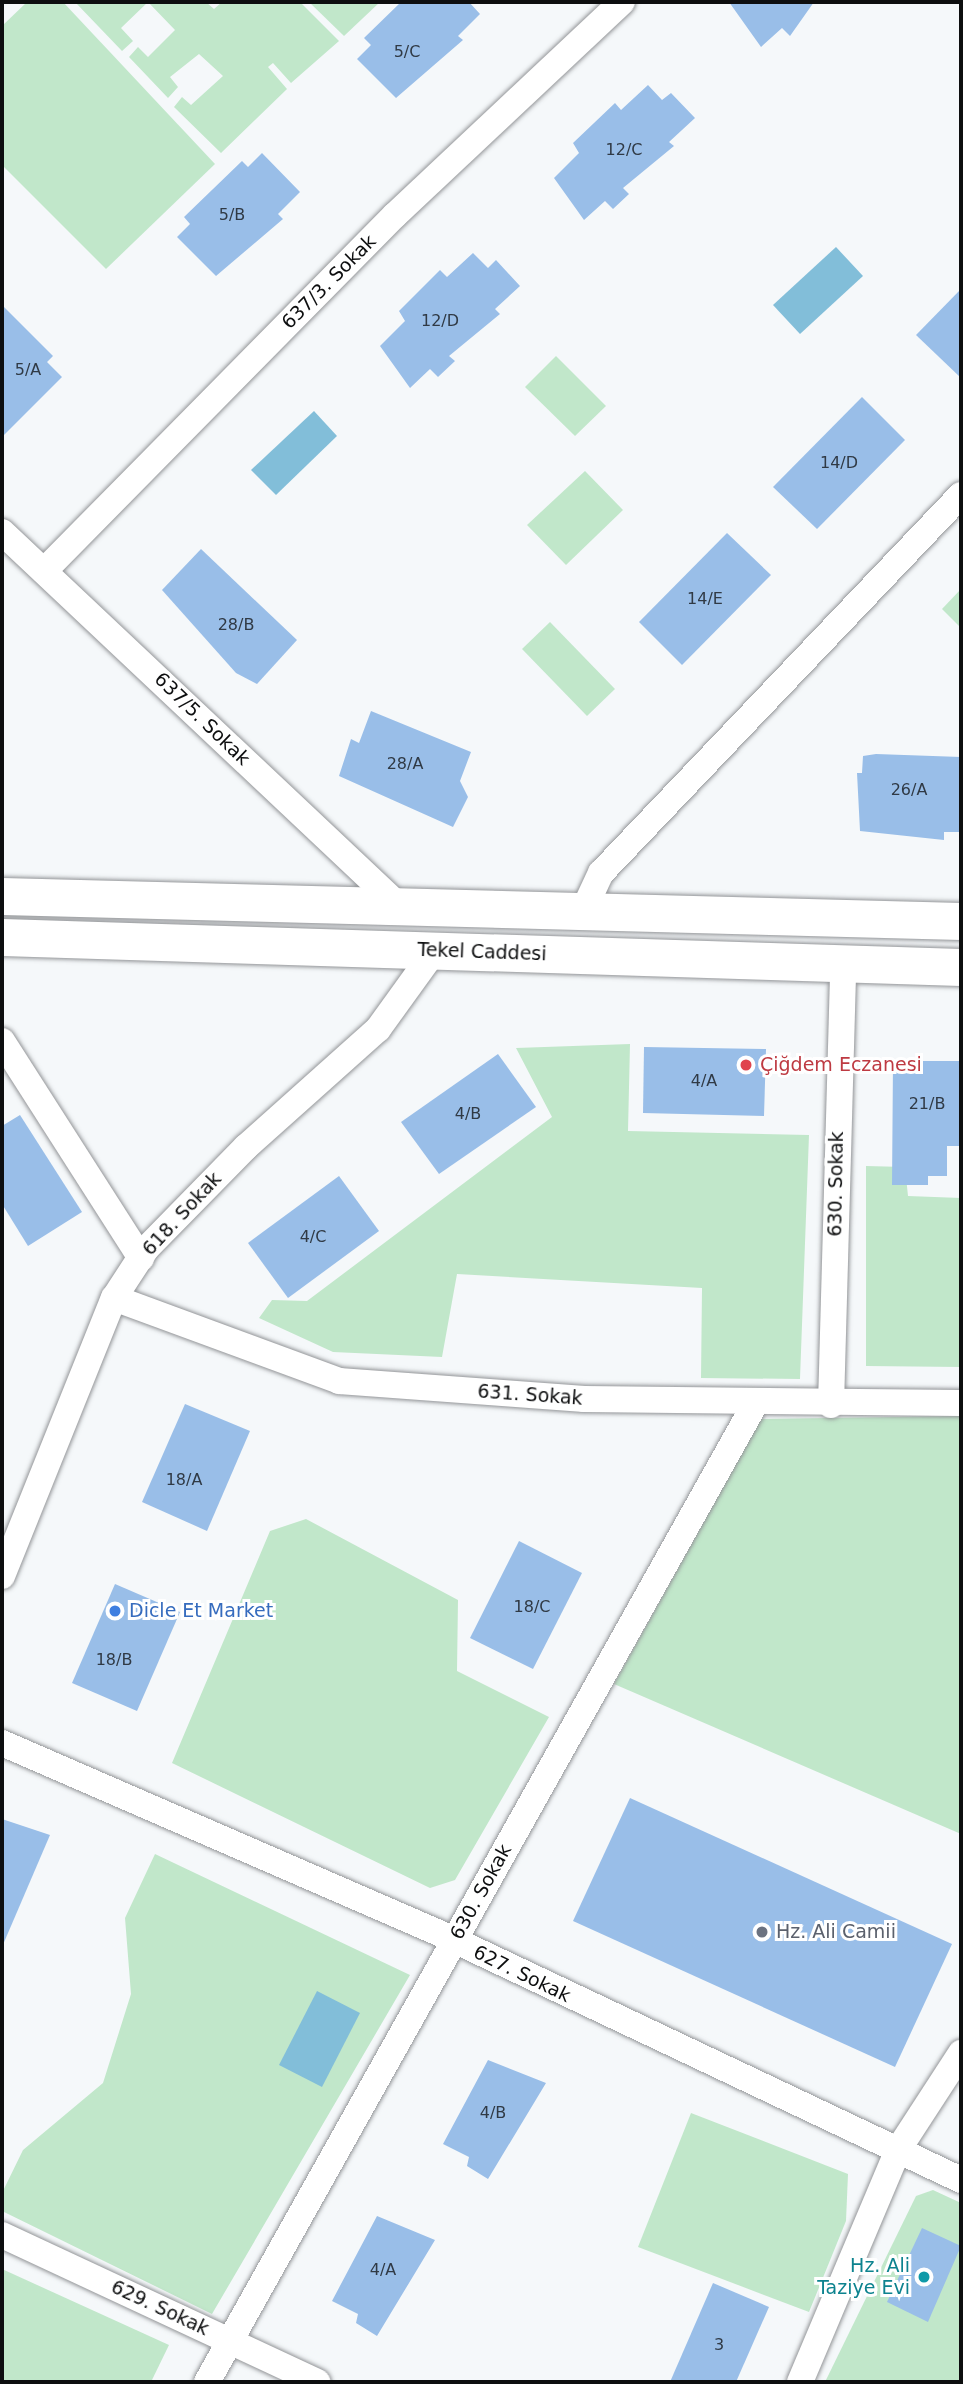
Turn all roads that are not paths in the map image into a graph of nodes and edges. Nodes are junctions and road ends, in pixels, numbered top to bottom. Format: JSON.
{"nodes":[{"id":1,"x":622,"y":2,"type":"edge"},
{"id":2,"x":961,"y":495,"type":"edge"},
{"id":3,"x":2,"y":532,"type":"edge"},
{"id":4,"x":44,"y":570,"type":"junction"},
{"id":5,"x":2,"y":896,"type":"edge"},
{"id":6,"x":585,"y":907,"type":"junction"},
{"id":7,"x":401,"y":908,"type":"junction"},
{"id":8,"x":961,"y":921,"type":"edge"},
{"id":9,"x":2,"y":937,"type":"edge"},
{"id":10,"x":435,"y":950,"type":"junction"},
{"id":11,"x":843,"y":963,"type":"junction"},
{"id":12,"x":961,"y":967,"type":"edge"},
{"id":13,"x":2,"y":1041,"type":"edge"},
{"id":14,"x":141,"y":1258,"type":"junction"},
{"id":15,"x":114,"y":1298,"type":"junction"},
{"id":16,"x":756,"y":1402,"type":"junction"},
{"id":17,"x":961,"y":1403,"type":"edge"},
{"id":18,"x":831,"y":1405,"type":"junction"},
{"id":19,"x":2,"y":1576,"type":"edge"},
{"id":20,"x":2,"y":1743,"type":"edge"},
{"id":21,"x":453,"y":1940,"type":"junction"},
{"id":22,"x":961,"y":2053,"type":"edge"},
{"id":23,"x":898,"y":2150,"type":"junction"},
{"id":24,"x":961,"y":2180,"type":"edge"},
{"id":25,"x":2,"y":2235,"type":"edge"},
{"id":26,"x":227,"y":2339,"type":"junction"},
{"id":27,"x":207,"y":2382,"type":"edge"},
{"id":28,"x":317,"y":2382,"type":"edge"},
{"id":29,"x":800,"y":2382,"type":"edge"}],
"edges":[{"from":1,"to":4,"type":"street","name":"637/3. Sokak"},
{"from":2,"to":6,"type":"street"},
{"from":3,"to":4,"type":"street","name":"637/5. Sokak"},
{"from":4,"to":7,"type":"street","name":"637/5. Sokak"},
{"from":5,"to":7,"type":"main road"},
{"from":6,"to":7,"type":"main road"},
{"from":6,"to":8,"type":"main road"},
{"from":9,"to":10,"type":"main road","name":"Tekel Caddesi"},
{"from":10,"to":11,"type":"main road","name":"Tekel Caddesi"},
{"from":10,"to":14,"type":"street","name":"618. Sokak"},
{"from":11,"to":12,"type":"main road","name":"Tekel Caddesi"},
{"from":11,"to":18,"type":"street","name":"630. Sokak"},
{"from":13,"to":14,"type":"street"},
{"from":14,"to":15,"type":"street","name":"618. Sokak"},
{"from":15,"to":16,"type":"street","name":"631. Sokak"},
{"from":15,"to":19,"type":"street","name":"618. Sokak"},
{"from":16,"to":18,"type":"street","name":"631. Sokak"},
{"from":16,"to":21,"type":"street","name":"630. Sokak"},
{"from":17,"to":18,"type":"street","name":"631. Sokak"},
{"from":20,"to":21,"type":"street","name":"627. Sokak"},
{"from":21,"to":23,"type":"street","name":"627. Sokak"},
{"from":21,"to":26,"type":"street","name":"630. Sokak"},
{"from":22,"to":23,"type":"street"},
{"from":23,"to":24,"type":"street","name":"627. Sokak"},
{"from":23,"to":29,"type":"street"},
{"from":25,"to":26,"type":"street","name":"629. Sokak"},
{"from":26,"to":27,"type":"street","name":"630. Sokak"},
{"from":26,"to":28,"type":"street","name":"629. Sokak"}]}
